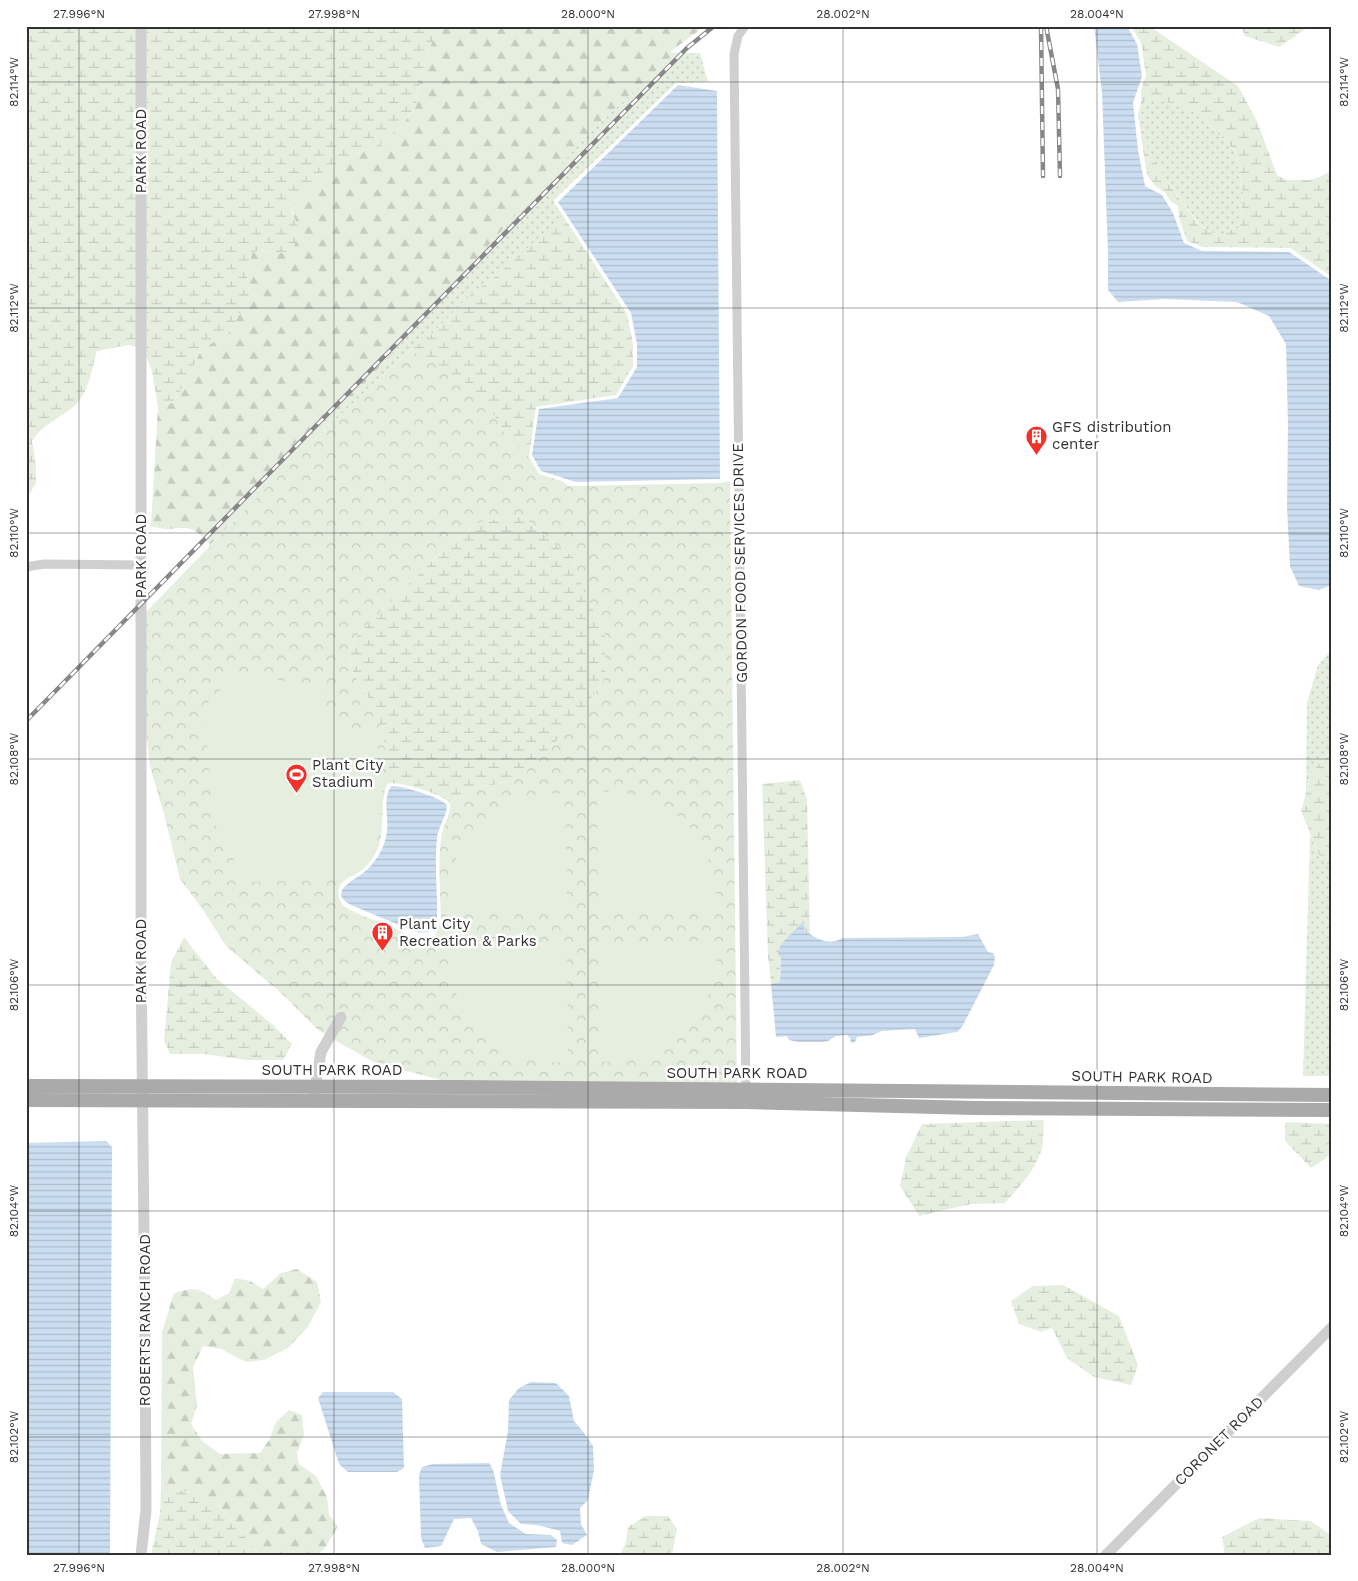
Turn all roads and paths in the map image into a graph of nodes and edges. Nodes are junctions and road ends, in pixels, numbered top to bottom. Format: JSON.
{"nodes":[{"id":1,"x":141,"y":26,"type":"edge"},
{"id":2,"x":745,"y":26,"type":"edge"},
{"id":3,"x":141,"y":565,"type":"junction"},
{"id":4,"x":26,"y":567,"type":"edge"},
{"id":5,"x":341,"y":1016,"type":"dead end"},
{"id":6,"x":620,"y":1089,"type":"junction"},
{"id":7,"x":27,"y":1091,"type":"edge"},
{"id":8,"x":142,"y":1093,"type":"junction"},
{"id":9,"x":314,"y":1095,"type":"junction"},
{"id":10,"x":1332,"y":1095,"type":"edge"},
{"id":11,"x":746,"y":1096,"type":"junction"},
{"id":12,"x":445,"y":1101,"type":"junction"},
{"id":13,"x":1332,"y":1110,"type":"edge"},
{"id":14,"x":1332,"y":1327,"type":"edge"},
{"id":15,"x":141,"y":1555,"type":"edge"},
{"id":16,"x":1106,"y":1555,"type":"edge"}],
"edges":[{"from":1,"to":3,"type":"street","name":"PARK ROAD"},
{"from":2,"to":11,"type":"street","name":"GORDON FOOD SERVICES DRIVE"},
{"from":3,"to":4,"type":"street"},
{"from":3,"to":8,"type":"street","name":"PARK ROAD"},
{"from":5,"to":9,"type":"street"},
{"from":6,"to":9,"type":"main road","name":"SOUTH PARK ROAD"},
{"from":6,"to":11,"type":"main road","name":"SOUTH PARK ROAD"},
{"from":6,"to":12,"type":"main road"},
{"from":7,"to":8,"type":"main road"},
{"from":8,"to":9,"type":"main road","name":"SOUTH PARK ROAD"},
{"from":8,"to":9,"type":"main road","name":"SOUTH PARK ROAD"},
{"from":8,"to":15,"type":"street","name":"ROBERTS RANCH ROAD"},
{"from":9,"to":12,"type":"main road","name":"SOUTH PARK ROAD"},
{"from":10,"to":11,"type":"main road","name":"SOUTH PARK ROAD"},
{"from":11,"to":12,"type":"main road","name":"SOUTH PARK ROAD"},
{"from":11,"to":13,"type":"main road","name":"SOUTH PARK ROAD"},
{"from":14,"to":16,"type":"street","name":"CORONET ROAD"}]}
